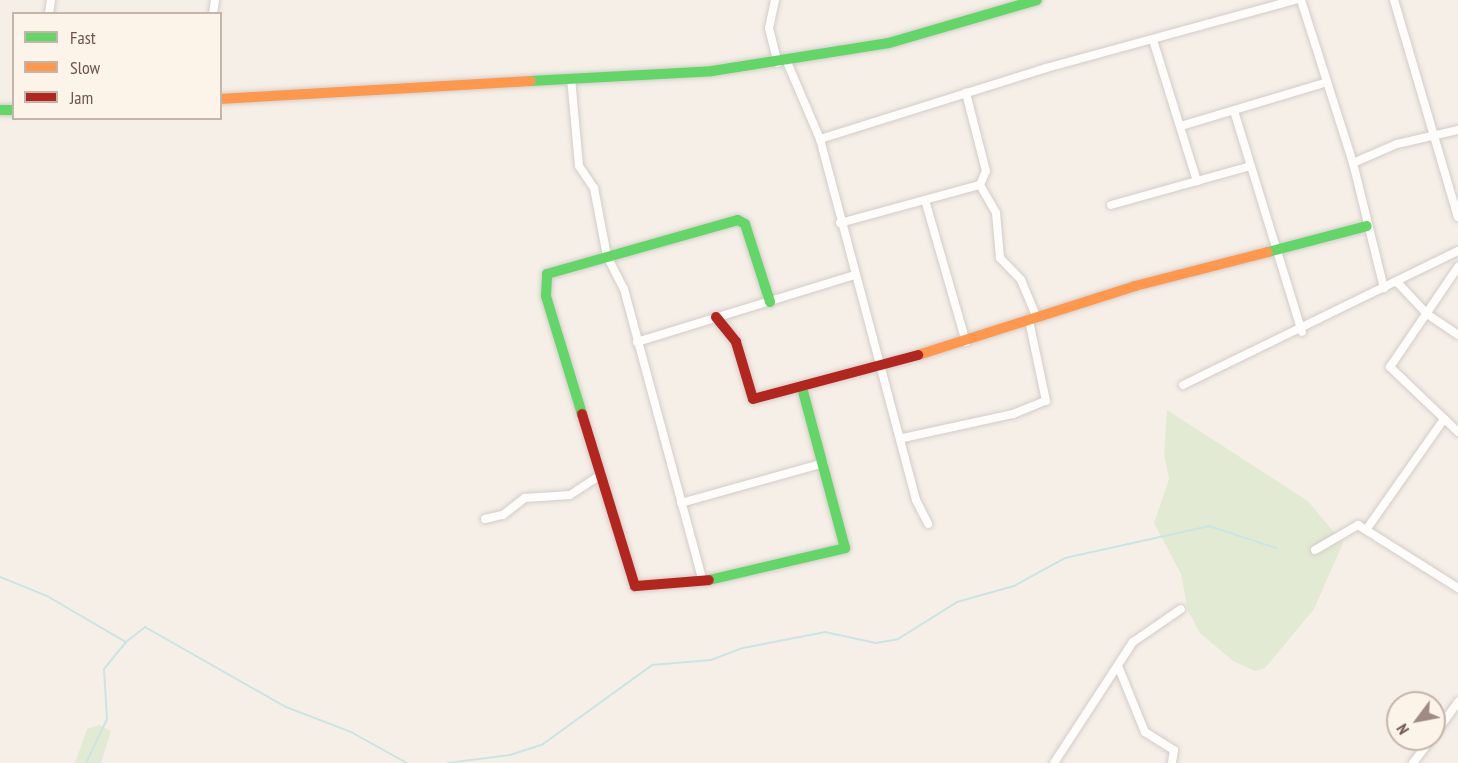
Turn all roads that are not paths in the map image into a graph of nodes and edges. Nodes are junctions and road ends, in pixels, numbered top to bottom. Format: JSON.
{"nodes":[{"id":1,"x":775,"y":0,"type":"edge"},
{"id":2,"x":1037,"y":0,"type":"edge"},
{"id":3,"x":1295,"y":0,"type":"edge"},
{"id":4,"x":1301,"y":0,"type":"edge"},
{"id":5,"x":1394,"y":0,"type":"edge"},
{"id":6,"x":1153,"y":40,"type":"junction"},
{"id":7,"x":783,"y":62,"type":"junction"},
{"id":8,"x":571,"y":78,"type":"junction"},
{"id":9,"x":1324,"y":83,"type":"junction"},
{"id":10,"x":966,"y":93,"type":"junction"},
{"id":11,"x":222,"y":99,"type":"edge"},
{"id":12,"x":1234,"y":111,"type":"junction"},
{"id":13,"x":1181,"y":126,"type":"junction"},
{"id":14,"x":1458,"y":130,"type":"edge"},
{"id":15,"x":1432,"y":138,"type":"junction"},
{"id":16,"x":820,"y":139,"type":"junction"},
{"id":17,"x":1353,"y":163,"type":"junction"},
{"id":18,"x":1251,"y":166,"type":"junction"},
{"id":19,"x":1197,"y":181,"type":"junction"},
{"id":20,"x":980,"y":185,"type":"junction"},
{"id":21,"x":925,"y":200,"type":"junction"},
{"id":22,"x":1111,"y":205,"type":"dead end"},
{"id":23,"x":1458,"y":217,"type":"edge"},
{"id":24,"x":840,"y":223,"type":"junction"},
{"id":25,"x":1367,"y":226,"type":"junction"},
{"id":26,"x":1277,"y":250,"type":"junction"},
{"id":27,"x":1458,"y":251,"type":"edge"},
{"id":28,"x":607,"y":256,"type":"junction"},
{"id":29,"x":1458,"y":267,"type":"edge"},
{"id":30,"x":855,"y":275,"type":"junction"},
{"id":31,"x":1397,"y":282,"type":"junction"},
{"id":32,"x":1384,"y":288,"type":"junction"},
{"id":33,"x":770,"y":302,"type":"junction"},
{"id":34,"x":1427,"y":314,"type":"junction"},
{"id":35,"x":716,"y":316,"type":"junction"},
{"id":36,"x":1033,"y":319,"type":"junction"},
{"id":37,"x":1302,"y":332,"type":"junction"},
{"id":38,"x":1458,"y":335,"type":"edge"},
{"id":39,"x":637,"y":342,"type":"junction"},
{"id":40,"x":966,"y":342,"type":"junction"},
{"id":41,"x":880,"y":363,"type":"junction"},
{"id":42,"x":1183,"y":385,"type":"dead end"},
{"id":43,"x":802,"y":387,"type":"junction"},
{"id":44,"x":1444,"y":419,"type":"junction"},
{"id":45,"x":1458,"y":432,"type":"edge"},
{"id":46,"x":903,"y":438,"type":"junction"},
{"id":47,"x":824,"y":463,"type":"junction"},
{"id":48,"x":599,"y":476,"type":"junction"},
{"id":49,"x":681,"y":503,"type":"junction"},
{"id":50,"x":485,"y":519,"type":"dead end"},
{"id":51,"x":928,"y":524,"type":"dead end"},
{"id":52,"x":1366,"y":530,"type":"junction"},
{"id":53,"x":1315,"y":550,"type":"dead end"},
{"id":54,"x":703,"y":581,"type":"junction"},
{"id":55,"x":1458,"y":588,"type":"edge"},
{"id":56,"x":1181,"y":609,"type":"dead end"},
{"id":57,"x":1118,"y":666,"type":"junction"},
{"id":58,"x":1458,"y":702,"type":"edge"},
{"id":59,"x":1446,"y":718,"type":"edge"},
{"id":60,"x":1054,"y":763,"type":"edge"},
{"id":61,"x":1172,"y":763,"type":"edge"}],
"edges":[{"from":1,"to":7,"type":"street"},
{"from":2,"to":7,"type":"street"},
{"from":3,"to":6,"type":"street"},
{"from":4,"to":9,"type":"street"},
{"from":5,"to":15,"type":"street"},
{"from":6,"to":10,"type":"street"},
{"from":6,"to":13,"type":"street"},
{"from":7,"to":8,"type":"street"},
{"from":7,"to":16,"type":"street"},
{"from":8,"to":11,"type":"street"},
{"from":8,"to":28,"type":"street"},
{"from":9,"to":12,"type":"street"},
{"from":9,"to":17,"type":"street"},
{"from":10,"to":16,"type":"street"},
{"from":10,"to":20,"type":"street"},
{"from":12,"to":13,"type":"street"},
{"from":12,"to":18,"type":"street"},
{"from":13,"to":19,"type":"street"},
{"from":14,"to":15,"type":"street"},
{"from":15,"to":17,"type":"street"},
{"from":15,"to":23,"type":"street"},
{"from":16,"to":24,"type":"street"},
{"from":17,"to":25,"type":"street"},
{"from":18,"to":19,"type":"street"},
{"from":18,"to":26,"type":"street"},
{"from":19,"to":22,"type":"street"},
{"from":20,"to":21,"type":"street"},
{"from":20,"to":36,"type":"street"},
{"from":21,"to":24,"type":"street"},
{"from":21,"to":40,"type":"street"},
{"from":24,"to":30,"type":"street"},
{"from":25,"to":26,"type":"street"},
{"from":25,"to":32,"type":"street"},
{"from":26,"to":36,"type":"street"},
{"from":26,"to":37,"type":"street"},
{"from":27,"to":31,"type":"street"},
{"from":28,"to":33,"type":"street"},
{"from":28,"to":39,"type":"street"},
{"from":28,"to":48,"type":"street"},
{"from":29,"to":34,"type":"street"},
{"from":30,"to":33,"type":"street"},
{"from":30,"to":41,"type":"street"},
{"from":31,"to":32,"type":"street"},
{"from":31,"to":34,"type":"street"},
{"from":32,"to":37,"type":"street"},
{"from":33,"to":35,"type":"street"},
{"from":34,"to":38,"type":"street"},
{"from":34,"to":44,"type":"street"},
{"from":35,"to":39,"type":"street"},
{"from":35,"to":43,"type":"street"},
{"from":36,"to":40,"type":"street"},
{"from":36,"to":46,"type":"street"},
{"from":37,"to":42,"type":"street"},
{"from":39,"to":49,"type":"street"},
{"from":40,"to":41,"type":"street"},
{"from":41,"to":43,"type":"street"},
{"from":41,"to":46,"type":"street"},
{"from":43,"to":47,"type":"street"},
{"from":44,"to":45,"type":"street"},
{"from":44,"to":52,"type":"street"},
{"from":46,"to":51,"type":"street"},
{"from":47,"to":49,"type":"street"},
{"from":47,"to":54,"type":"street"},
{"from":48,"to":50,"type":"street"},
{"from":48,"to":54,"type":"street"},
{"from":49,"to":54,"type":"street"},
{"from":52,"to":53,"type":"street"},
{"from":52,"to":55,"type":"street"},
{"from":56,"to":57,"type":"street"},
{"from":57,"to":60,"type":"street"},
{"from":57,"to":61,"type":"street"},
{"from":58,"to":59,"type":"street"}]}
